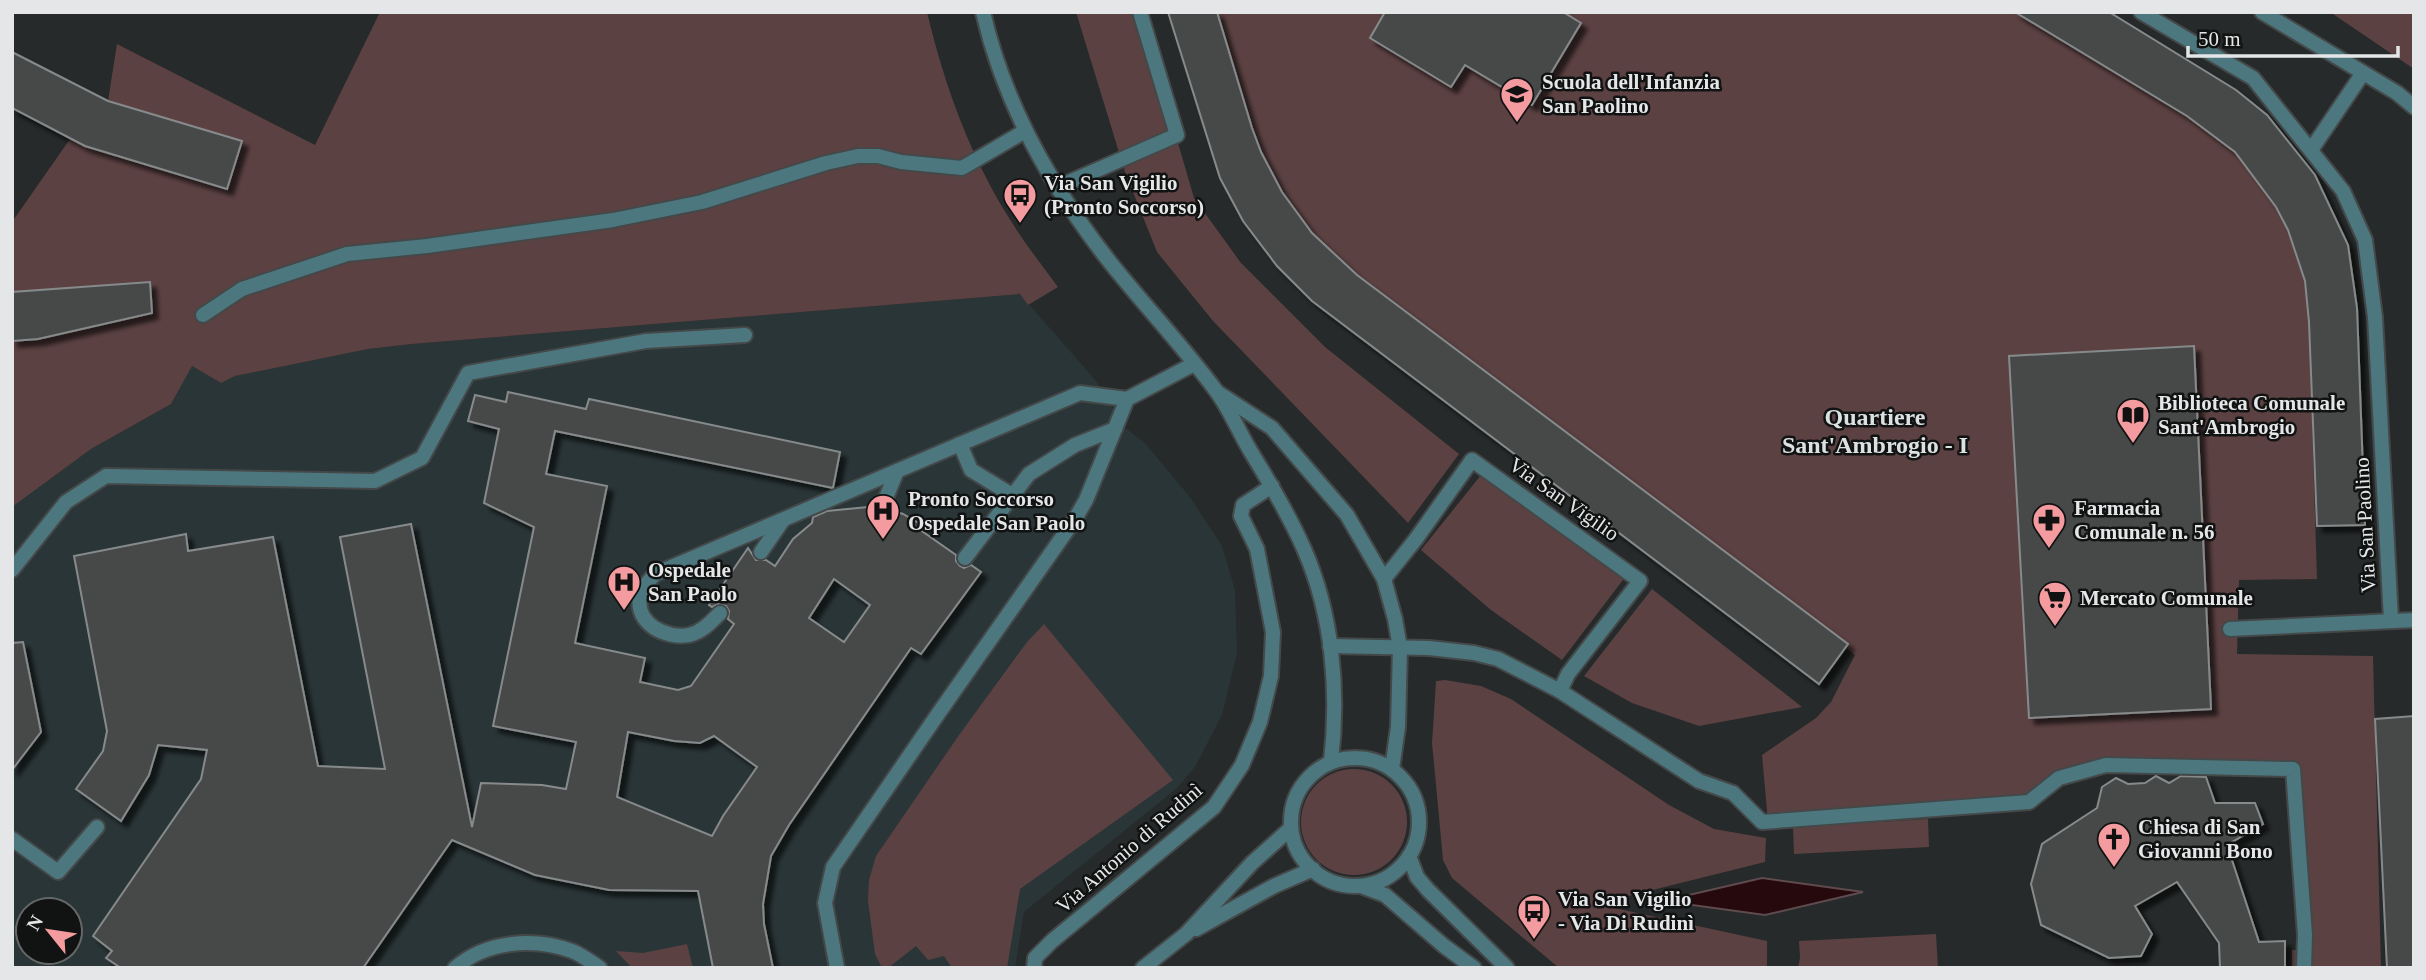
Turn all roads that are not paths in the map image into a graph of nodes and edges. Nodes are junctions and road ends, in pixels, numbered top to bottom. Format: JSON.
{"nodes":[{"id":1,"x":983,"y":12,"type":"edge"},
{"id":2,"x":1140,"y":12,"type":"edge"},
{"id":3,"x":2141,"y":12,"type":"edge"},
{"id":4,"x":2262,"y":12,"type":"edge"},
{"id":5,"x":2363,"y":73,"type":"junction"},
{"id":6,"x":2414,"y":107,"type":"edge"},
{"id":7,"x":1025,"y":131,"type":"junction"},
{"id":8,"x":2311,"y":150,"type":"junction"},
{"id":9,"x":1058,"y":187,"type":"junction"},
{"id":10,"x":203,"y":315,"type":"dead end"},
{"id":11,"x":746,"y":335,"type":"dead end"},
{"id":12,"x":1194,"y":364,"type":"junction"},
{"id":13,"x":1218,"y":394,"type":"junction"},
{"id":14,"x":1127,"y":399,"type":"junction"},
{"id":15,"x":1115,"y":429,"type":"junction"},
{"id":16,"x":960,"y":444,"type":"junction"},
{"id":17,"x":897,"y":471,"type":"junction"},
{"id":18,"x":1272,"y":486,"type":"junction"},
{"id":19,"x":1012,"y":495,"type":"junction"},
{"id":20,"x":883,"y":505,"type":"dead end"},
{"id":21,"x":783,"y":520,"type":"junction"},
{"id":22,"x":761,"y":552,"type":"dead end"},
{"id":23,"x":965,"y":558,"type":"dead end"},
{"id":24,"x":12,"y":570,"type":"edge"},
{"id":25,"x":1384,"y":579,"type":"junction"},
{"id":26,"x":720,"y":613,"type":"dead end"},
{"id":27,"x":2391,"y":620,"type":"junction"},
{"id":28,"x":2414,"y":620,"type":"edge"},
{"id":29,"x":2230,"y":629,"type":"dead end"},
{"id":30,"x":1330,"y":646,"type":"junction"},
{"id":31,"x":1400,"y":648,"type":"junction"},
{"id":32,"x":1560,"y":691,"type":"junction"},
{"id":33,"x":1331,"y":762,"type":"junction"},
{"id":34,"x":1392,"y":769,"type":"junction"},
{"id":35,"x":97,"y":827,"type":"dead end"},
{"id":36,"x":1291,"y":828,"type":"junction"},
{"id":37,"x":12,"y":839,"type":"edge"},
{"id":38,"x":1409,"y":856,"type":"junction"},
{"id":39,"x":1313,"y":869,"type":"junction"},
{"id":40,"x":1360,"y":885,"type":"junction"},
{"id":41,"x":1186,"y":934,"type":"junction"},
{"id":42,"x":455,"y":968,"type":"edge"},
{"id":43,"x":600,"y":968,"type":"edge"},
{"id":44,"x":837,"y":968,"type":"edge"},
{"id":45,"x":1034,"y":968,"type":"edge"},
{"id":46,"x":1143,"y":968,"type":"edge"},
{"id":47,"x":1474,"y":968,"type":"edge"},
{"id":48,"x":1507,"y":968,"type":"edge"},
{"id":49,"x":2304,"y":968,"type":"edge"}],
"edges":[{"from":1,"to":7,"type":"street"},
{"from":2,"to":9,"type":"street"},
{"from":3,"to":8,"type":"street","name":"Via San Paolino"},
{"from":4,"to":5,"type":"street"},
{"from":5,"to":6,"type":"street"},
{"from":5,"to":8,"type":"street"},
{"from":7,"to":9,"type":"street"},
{"from":7,"to":10,"type":"street"},
{"from":8,"to":27,"type":"street","name":"Via San Paolino"},
{"from":9,"to":12,"type":"street"},
{"from":11,"to":24,"type":"street"},
{"from":12,"to":13,"type":"street"},
{"from":12,"to":14,"type":"street"},
{"from":13,"to":18,"type":"street"},
{"from":13,"to":25,"type":"street"},
{"from":14,"to":15,"type":"street"},
{"from":14,"to":16,"type":"street"},
{"from":15,"to":19,"type":"street"},
{"from":15,"to":44,"type":"street"},
{"from":16,"to":17,"type":"street"},
{"from":16,"to":19,"type":"street"},
{"from":17,"to":20,"type":"street"},
{"from":17,"to":21,"type":"street"},
{"from":18,"to":30,"type":"street"},
{"from":18,"to":45,"type":"street","name":"Via Antonio di Rudinì"},
{"from":19,"to":23,"type":"street"},
{"from":21,"to":22,"type":"street"},
{"from":21,"to":26,"type":"street"},
{"from":25,"to":31,"type":"street"},
{"from":25,"to":32,"type":"street","name":"Via San Vigilio"},
{"from":27,"to":28,"type":"street","name":"Via San Paolino"},
{"from":27,"to":29,"type":"street","name":"Via San Paolino"},
{"from":30,"to":31,"type":"street"},
{"from":30,"to":33,"type":"street"},
{"from":31,"to":32,"type":"street"},
{"from":31,"to":34,"type":"street"},
{"from":32,"to":49,"type":"street"},
{"from":33,"to":34,"type":"street"},
{"from":33,"to":36,"type":"street"},
{"from":34,"to":38,"type":"street"},
{"from":35,"to":37,"type":"street"},
{"from":36,"to":39,"type":"street"},
{"from":36,"to":41,"type":"street"},
{"from":38,"to":40,"type":"street"},
{"from":38,"to":48,"type":"street"},
{"from":39,"to":40,"type":"street"},
{"from":39,"to":41,"type":"street"},
{"from":40,"to":47,"type":"street"},
{"from":41,"to":46,"type":"street"},
{"from":42,"to":43,"type":"street"}]}
